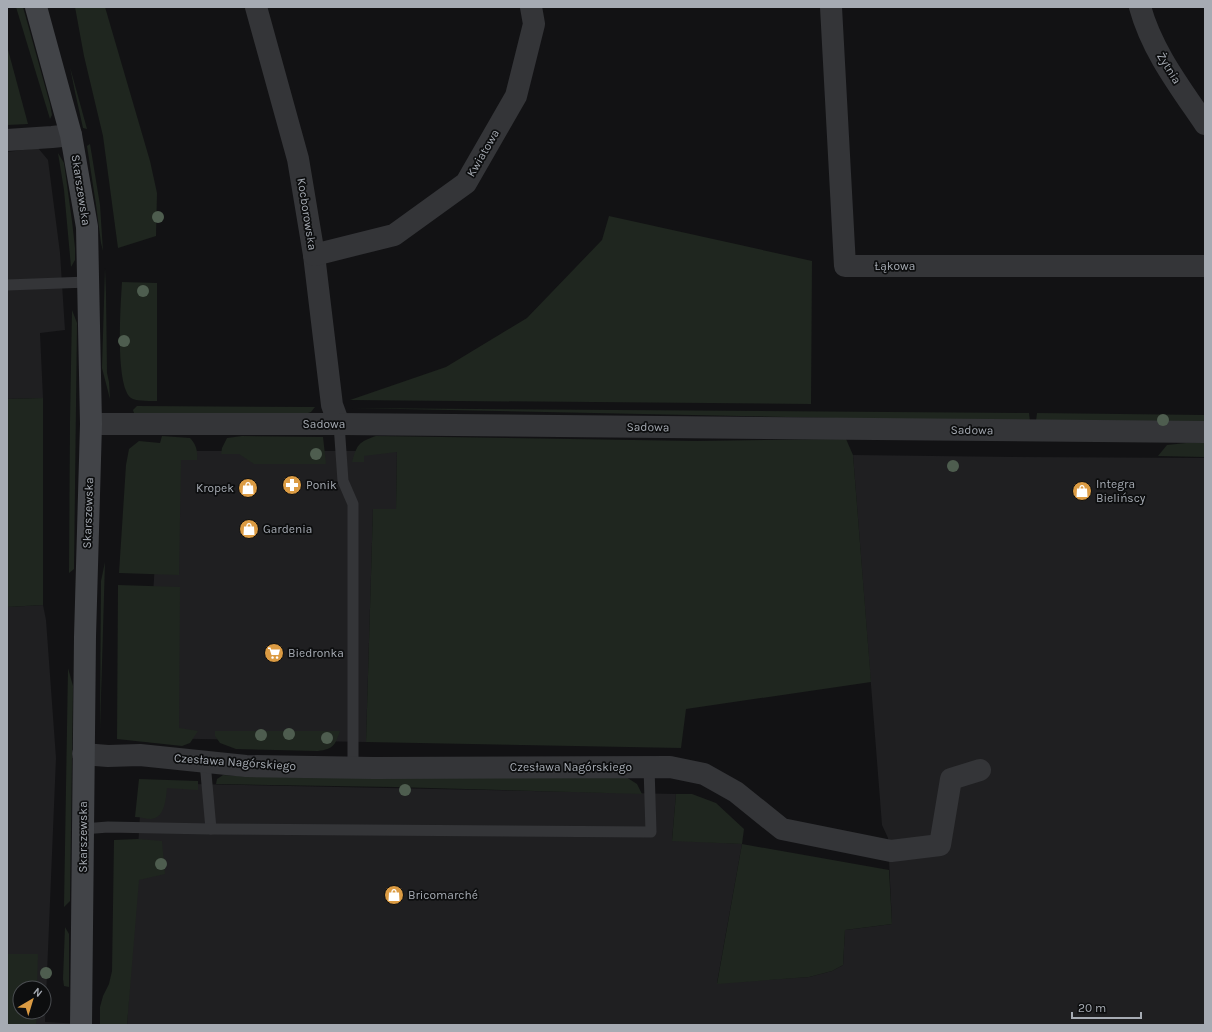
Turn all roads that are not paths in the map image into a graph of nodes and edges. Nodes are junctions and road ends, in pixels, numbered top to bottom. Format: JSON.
{"nodes":[{"id":1,"x":36,"y":7,"type":"edge"},
{"id":2,"x":256,"y":7,"type":"edge"},
{"id":3,"x":530,"y":7,"type":"edge"},
{"id":4,"x":831,"y":7,"type":"edge"},
{"id":5,"x":1140,"y":7,"type":"edge"},
{"id":6,"x":1205,"y":124,"type":"edge"},
{"id":7,"x":71,"y":135,"type":"junction"},
{"id":8,"x":7,"y":140,"type":"edge"},
{"id":9,"x":314,"y":255,"type":"junction"},
{"id":10,"x":1205,"y":266,"type":"edge"},
{"id":11,"x":88,"y":282,"type":"junction"},
{"id":12,"x":7,"y":285,"type":"edge"},
{"id":13,"x":91,"y":424,"type":"junction"},
{"id":14,"x":339,"y":424,"type":"junction"},
{"id":15,"x":1205,"y":432,"type":"edge"},
{"id":16,"x":83,"y":754,"type":"junction"},
{"id":17,"x":205,"y":762,"type":"junction"},
{"id":18,"x":353,"y":767,"type":"junction"},
{"id":19,"x":649,"y":767,"type":"junction"},
{"id":20,"x":980,"y":770,"type":"dead end"},
{"id":21,"x":83,"y":829,"type":"junction"},
{"id":22,"x":211,"y":829,"type":"junction"},
{"id":23,"x":81,"y":1025,"type":"edge"}],
"edges":[{"from":1,"to":7,"type":"main road","name":"Skarszewska"},
{"from":2,"to":9,"type":"street","name":"Kocborowska"},
{"from":3,"to":9,"type":"street","name":"Kwiatowa"},
{"from":4,"to":10,"type":"street","name":"Łąkowa"},
{"from":5,"to":6,"type":"street","name":"Żytnia"},
{"from":7,"to":8,"type":"street"},
{"from":7,"to":11,"type":"main road","name":"Skarszewska"},
{"from":9,"to":14,"type":"street","name":"Kocborowska"},
{"from":11,"to":12,"type":"lane"},
{"from":11,"to":13,"type":"main road","name":"Skarszewska"},
{"from":13,"to":14,"type":"street","name":"Sadowa"},
{"from":13,"to":16,"type":"main road","name":"Skarszewska"},
{"from":14,"to":15,"type":"street","name":"Sadowa"},
{"from":14,"to":18,"type":"lane"},
{"from":16,"to":17,"type":"street","name":"Czesława Nagórskiego"},
{"from":16,"to":21,"type":"main road","name":"Skarszewska"},
{"from":17,"to":18,"type":"street","name":"Czesława Nagórskiego"},
{"from":17,"to":22,"type":"lane"},
{"from":18,"to":19,"type":"street","name":"Czesława Nagórskiego"},
{"from":19,"to":20,"type":"street","name":"Czesława Nagórskiego"},
{"from":19,"to":22,"type":"lane"},
{"from":21,"to":22,"type":"lane"},
{"from":21,"to":23,"type":"main road","name":"Skarszewska"}]}
